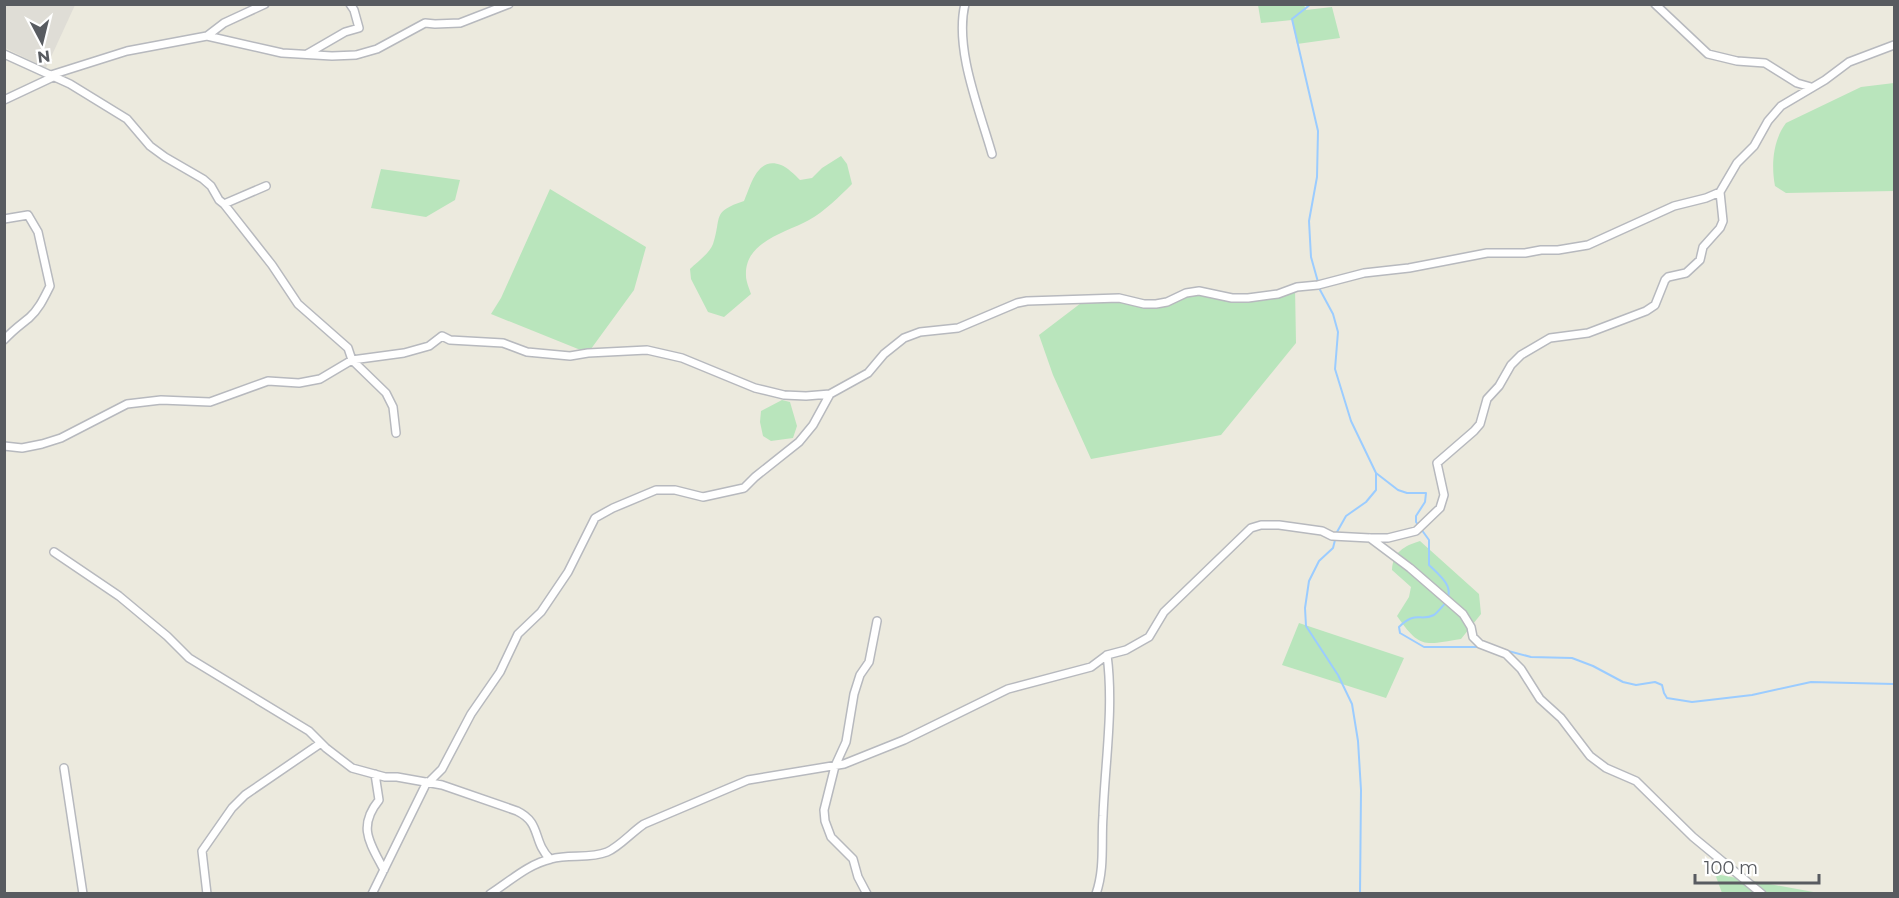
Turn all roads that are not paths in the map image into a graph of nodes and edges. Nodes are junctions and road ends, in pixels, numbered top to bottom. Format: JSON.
{"nodes":[{"id":1,"x":265,"y":4,"type":"edge"},
{"id":2,"x":350,"y":4,"type":"edge"},
{"id":3,"x":509,"y":4,"type":"edge"},
{"id":4,"x":965,"y":4,"type":"edge"},
{"id":5,"x":1655,"y":4,"type":"edge"},
{"id":6,"x":207,"y":36,"type":"junction"},
{"id":7,"x":1894,"y":45,"type":"edge"},
{"id":8,"x":4,"y":54,"type":"edge"},
{"id":9,"x":307,"y":54,"type":"junction"},
{"id":10,"x":52,"y":76,"type":"junction"},
{"id":11,"x":1812,"y":87,"type":"junction"},
{"id":12,"x":4,"y":100,"type":"edge"},
{"id":13,"x":992,"y":154,"type":"dead end"},
{"id":14,"x":266,"y":186,"type":"dead end"},
{"id":15,"x":1720,"y":192,"type":"junction"},
{"id":16,"x":224,"y":204,"type":"junction"},
{"id":17,"x":4,"y":219,"type":"edge"},
{"id":18,"x":4,"y":340,"type":"edge"},
{"id":19,"x":352,"y":360,"type":"junction"},
{"id":20,"x":830,"y":394,"type":"junction"},
{"id":21,"x":396,"y":433,"type":"dead end"},
{"id":22,"x":4,"y":446,"type":"edge"},
{"id":23,"x":1370,"y":538,"type":"junction"},
{"id":24,"x":54,"y":552,"type":"dead end"},
{"id":25,"x":877,"y":621,"type":"dead end"},
{"id":26,"x":1107,"y":655,"type":"junction"},
{"id":27,"x":321,"y":743,"type":"junction"},
{"id":28,"x":835,"y":766,"type":"junction"},
{"id":29,"x":64,"y":768,"type":"dead end"},
{"id":30,"x":375,"y":774,"type":"junction"},
{"id":31,"x":428,"y":782,"type":"junction"},
{"id":32,"x":550,"y":859,"type":"junction"},
{"id":33,"x":384,"y":870,"type":"junction"},
{"id":34,"x":83,"y":894,"type":"edge"},
{"id":35,"x":207,"y":894,"type":"edge"},
{"id":36,"x":372,"y":894,"type":"edge"},
{"id":37,"x":490,"y":894,"type":"edge"},
{"id":38,"x":867,"y":894,"type":"edge"},
{"id":39,"x":1096,"y":894,"type":"edge"},
{"id":40,"x":1762,"y":894,"type":"edge"}],
"edges":[{"from":1,"to":6,"type":"street"},
{"from":2,"to":9,"type":"street"},
{"from":3,"to":9,"type":"street"},
{"from":4,"to":13,"type":"street"},
{"from":5,"to":11,"type":"street"},
{"from":6,"to":9,"type":"street"},
{"from":6,"to":10,"type":"street"},
{"from":7,"to":11,"type":"street"},
{"from":8,"to":10,"type":"street"},
{"from":10,"to":12,"type":"street"},
{"from":10,"to":16,"type":"street"},
{"from":11,"to":15,"type":"street"},
{"from":14,"to":16,"type":"street"},
{"from":15,"to":20,"type":"street"},
{"from":15,"to":23,"type":"street"},
{"from":16,"to":19,"type":"street"},
{"from":17,"to":18,"type":"street"},
{"from":19,"to":20,"type":"street"},
{"from":19,"to":21,"type":"street"},
{"from":19,"to":22,"type":"street"},
{"from":20,"to":31,"type":"street"},
{"from":23,"to":26,"type":"street"},
{"from":23,"to":40,"type":"street"},
{"from":24,"to":27,"type":"street"},
{"from":25,"to":28,"type":"street"},
{"from":26,"to":28,"type":"street"},
{"from":26,"to":39,"type":"street"},
{"from":27,"to":30,"type":"street"},
{"from":27,"to":35,"type":"street"},
{"from":28,"to":32,"type":"street"},
{"from":28,"to":38,"type":"street"},
{"from":29,"to":34,"type":"street"},
{"from":30,"to":31,"type":"street"},
{"from":30,"to":33,"type":"street"},
{"from":31,"to":32,"type":"street"},
{"from":31,"to":33,"type":"street"},
{"from":32,"to":37,"type":"street"},
{"from":33,"to":36,"type":"street"}]}
